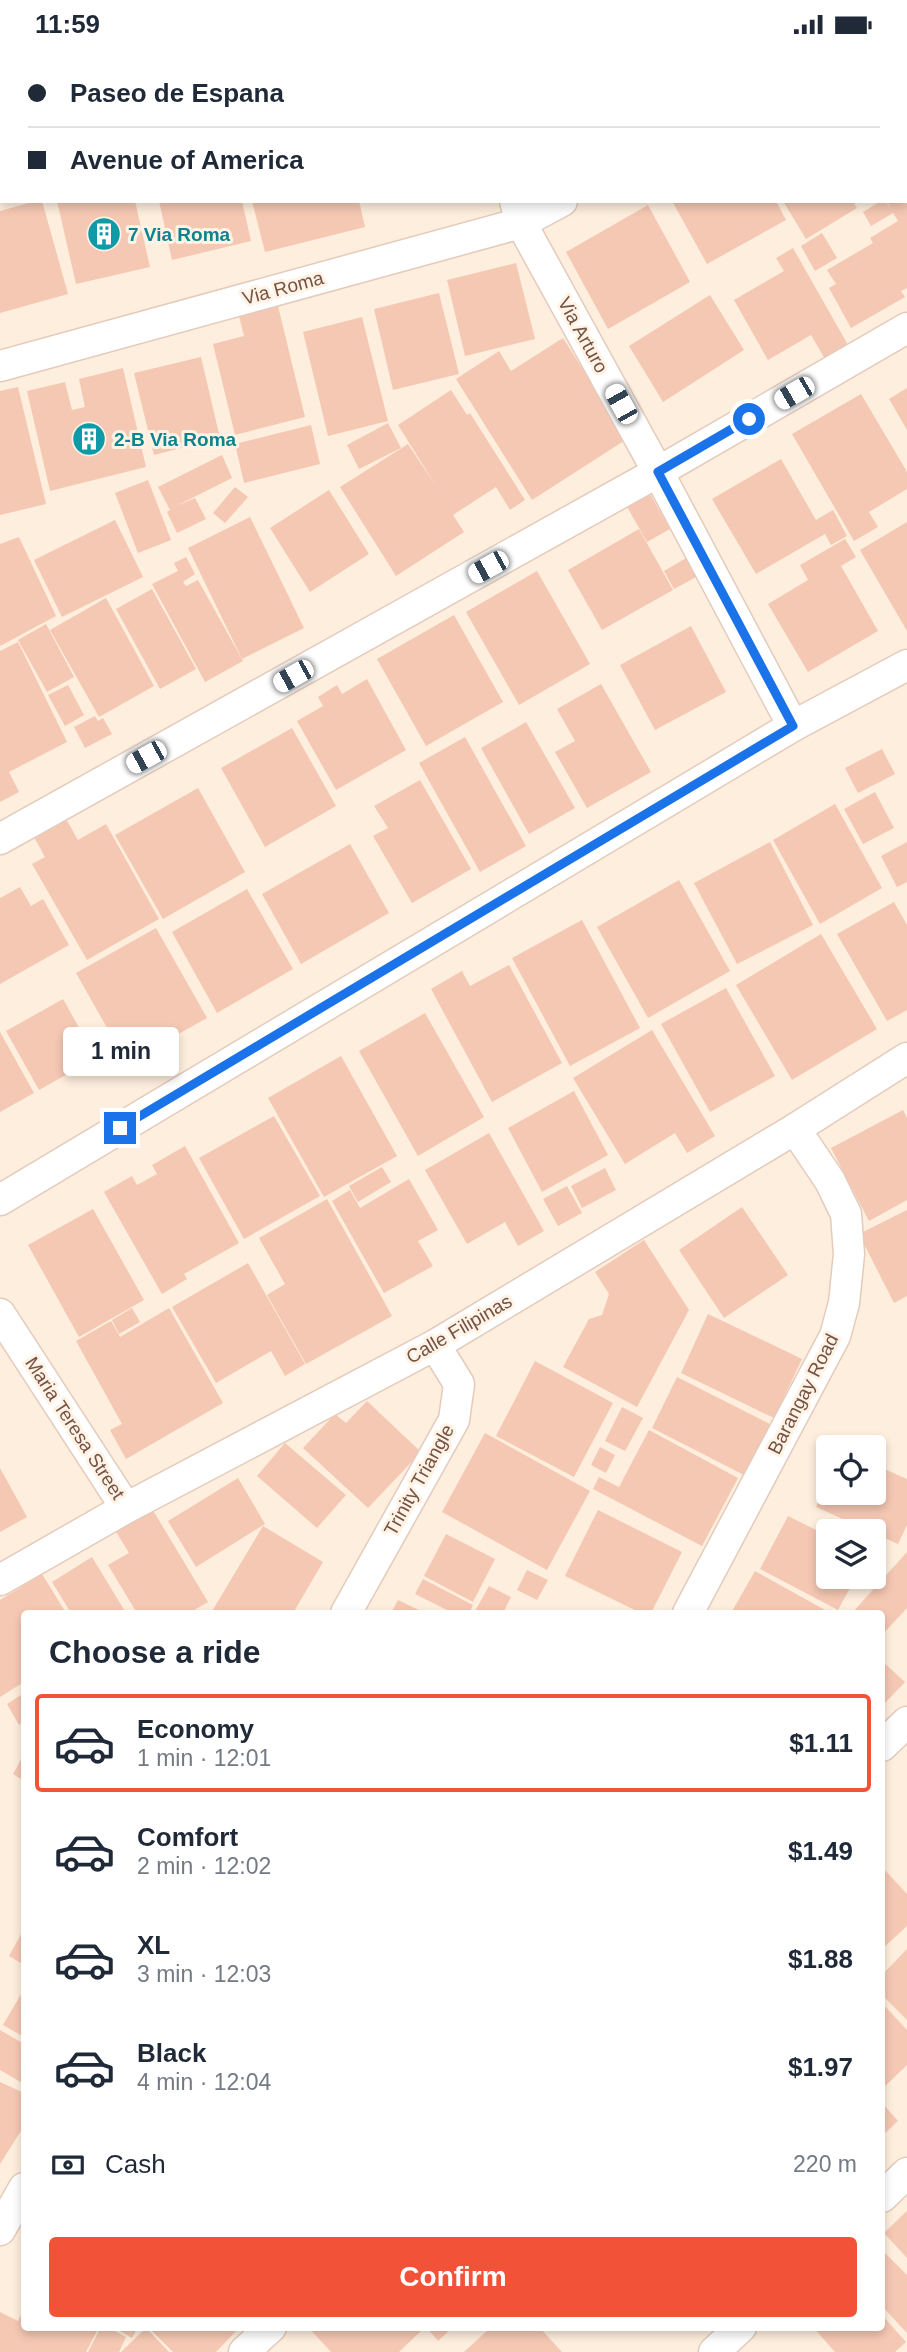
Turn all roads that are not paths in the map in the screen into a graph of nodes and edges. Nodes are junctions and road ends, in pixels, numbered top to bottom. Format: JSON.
{"nodes":[{"id":1,"x":554,"y":203,"type":"edge"},
{"id":2,"x":518,"y":212,"type":"edge"},
{"id":3,"x":907,"y":328,"type":"edge"},
{"id":4,"x":0,"y":366,"type":"edge"},
{"id":5,"x":658,"y":472,"type":"junction"},
{"id":6,"x":907,"y":665,"type":"edge"},
{"id":7,"x":793,"y":726,"type":"junction"},
{"id":8,"x":0,"y":839,"type":"edge"},
{"id":9,"x":907,"y":1058,"type":"edge"},
{"id":10,"x":795,"y":1129,"type":"junction"},
{"id":11,"x":0,"y":1200,"type":"edge"},
{"id":12,"x":0,"y":1314,"type":"edge"},
{"id":13,"x":435,"y":1345,"type":"junction"},
{"id":14,"x":126,"y":1508,"type":"junction"},
{"id":15,"x":0,"y":1580,"type":"edge"},
{"id":16,"x":348,"y":1610,"type":"edge"},
{"id":17,"x":690,"y":1610,"type":"edge"},
{"id":18,"x":907,"y":1722,"type":"edge"},
{"id":19,"x":885,"y":1743,"type":"edge"},
{"id":20,"x":907,"y":2173,"type":"edge"},
{"id":21,"x":21,"y":2193,"type":"edge"},
{"id":22,"x":885,"y":2194,"type":"edge"},
{"id":23,"x":0,"y":2231,"type":"edge"},
{"id":24,"x":267,"y":2331,"type":"edge"},
{"id":25,"x":737,"y":2331,"type":"edge"},
{"id":26,"x":244,"y":2352,"type":"edge"},
{"id":27,"x":715,"y":2352,"type":"edge"}],
"edges":[{"from":1,"to":2,"type":"street","name":"Via Roma"},
{"from":2,"to":4,"type":"street","name":"Via Roma"},
{"from":2,"to":5,"type":"street","name":"Via Arturo"},
{"from":3,"to":5,"type":"street"},
{"from":5,"to":7,"type":"street","name":"Via Arturo"},
{"from":5,"to":8,"type":"street"},
{"from":6,"to":7,"type":"street"},
{"from":7,"to":11,"type":"street"},
{"from":9,"to":10,"type":"street","name":"Calle Filipinas"},
{"from":10,"to":13,"type":"street","name":"Calle Filipinas"},
{"from":10,"to":17,"type":"street","name":"Barangay Road"},
{"from":12,"to":14,"type":"street","name":"Maria Teresa Street"},
{"from":13,"to":14,"type":"street","name":"Calle Filipinas"},
{"from":13,"to":16,"type":"street","name":"Trinity Triangle"},
{"from":14,"to":15,"type":"street","name":"Calle Filipinas"},
{"from":18,"to":19,"type":"street"},
{"from":20,"to":22,"type":"street"},
{"from":21,"to":23,"type":"street"},
{"from":24,"to":26,"type":"street"},
{"from":25,"to":27,"type":"street"}]}
